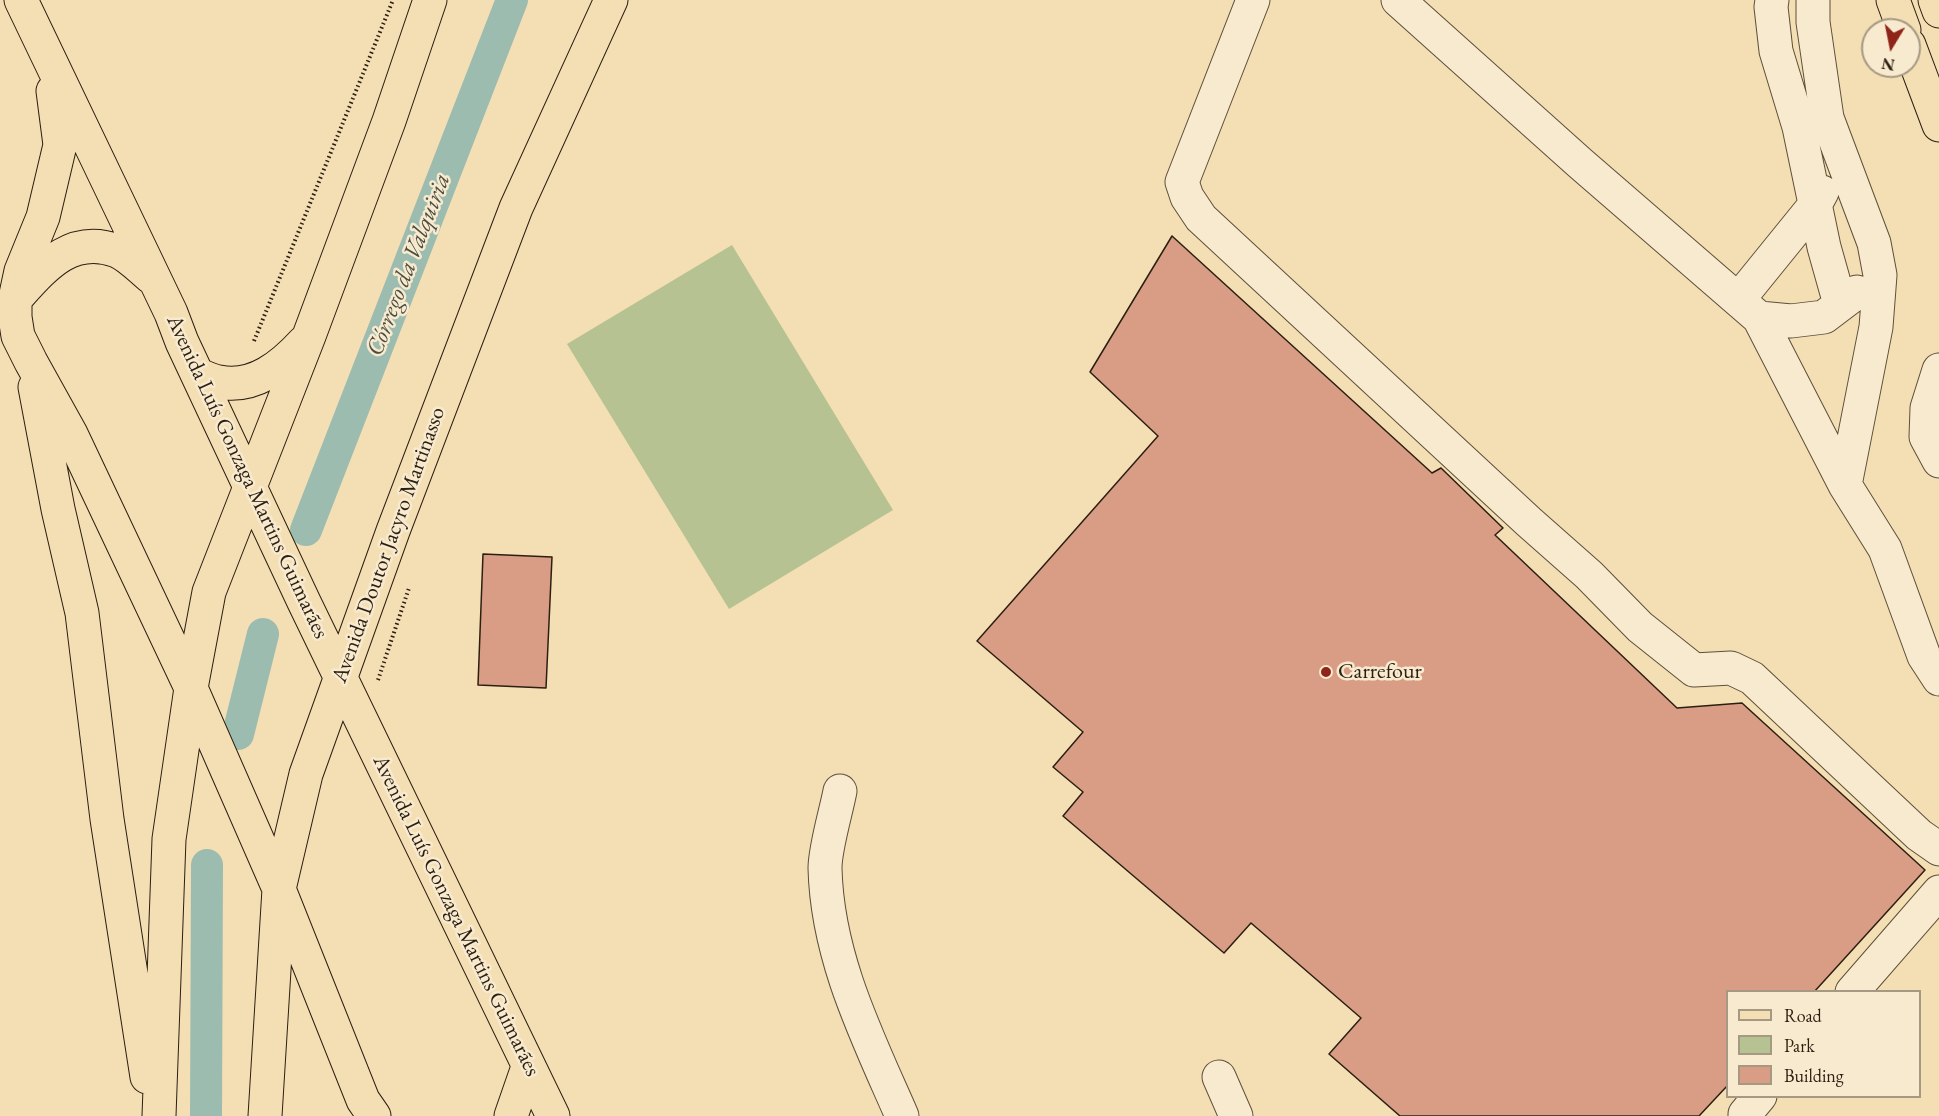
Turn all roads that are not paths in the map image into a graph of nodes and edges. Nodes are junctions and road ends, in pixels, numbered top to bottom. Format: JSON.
{"nodes":[{"id":1,"x":21,"y":0,"type":"edge"},
{"id":2,"x":429,"y":0,"type":"edge"},
{"id":3,"x":611,"y":0,"type":"edge"},
{"id":4,"x":1253,"y":0,"type":"edge"},
{"id":5,"x":1398,"y":0,"type":"edge"},
{"id":6,"x":1772,"y":0,"type":"edge"},
{"id":7,"x":1813,"y":0,"type":"edge"},
{"id":8,"x":1893,"y":0,"type":"edge"},
{"id":9,"x":1935,"y":0,"type":"edge"},
{"id":10,"x":1939,"y":11,"type":"edge"},
{"id":11,"x":1900,"y":18,"type":"edge"},
{"id":12,"x":46,"y":54,"type":"junction"},
{"id":13,"x":1921,"y":77,"type":"edge"},
{"id":14,"x":1939,"y":125,"type":"edge"},
{"id":15,"x":1841,"y":155,"type":"junction"},
{"id":16,"x":1815,"y":205,"type":"junction"},
{"id":17,"x":1880,"y":275,"type":"junction"},
{"id":18,"x":153,"y":278,"type":"junction"},
{"id":19,"x":15,"y":299,"type":"junction"},
{"id":20,"x":1840,"y":304,"type":"junction"},
{"id":21,"x":1749,"y":309,"type":"junction"},
{"id":22,"x":309,"y":336,"type":"junction"},
{"id":23,"x":31,"y":362,"type":"junction"},
{"id":24,"x":1939,"y":370,"type":"edge"},
{"id":25,"x":197,"y":374,"type":"junction"},
{"id":26,"x":1939,"y":460,"type":"edge"},
{"id":27,"x":1845,"y":485,"type":"junction"},
{"id":28,"x":250,"y":487,"type":"junction"},
{"id":29,"x":340,"y":677,"type":"junction"},
{"id":30,"x":1939,"y":679,"type":"edge"},
{"id":31,"x":191,"y":688,"type":"junction"},
{"id":32,"x":840,"y":791,"type":"dead end"},
{"id":33,"x":1939,"y":849,"type":"edge"},
{"id":34,"x":279,"y":889,"type":"junction"},
{"id":35,"x":1939,"y":892,"type":"edge"},
{"id":36,"x":1854,"y":990,"type":"edge"},
{"id":37,"x":528,"y":1067,"type":"junction"},
{"id":38,"x":1219,"y":1077,"type":"dead end"},
{"id":39,"x":1758,"y":1098,"type":"edge"},
{"id":40,"x":153,"y":1116,"type":"edge"},
{"id":41,"x":159,"y":1116,"type":"edge"},
{"id":42,"x":265,"y":1116,"type":"edge"},
{"id":43,"x":374,"y":1116,"type":"edge"},
{"id":44,"x":511,"y":1116,"type":"edge"},
{"id":45,"x":553,"y":1116,"type":"edge"},
{"id":46,"x":902,"y":1116,"type":"edge"},
{"id":47,"x":1236,"y":1116,"type":"edge"},
{"id":48,"x":1745,"y":1116,"type":"edge"}],
"edges":[{"from":1,"to":12,"type":"main road","name":"Avenida Luís Gonzaga Martins Guimarães"},
{"from":2,"to":22,"type":"main road"},
{"from":3,"to":29,"type":"main road","name":"Avenida Doutor Jacyro Martinasso"},
{"from":4,"to":33,"type":"street"},
{"from":5,"to":21,"type":"street"},
{"from":6,"to":16,"type":"street"},
{"from":7,"to":15,"type":"street"},
{"from":8,"to":11,"type":"main road"},
{"from":9,"to":10,"type":"main road"},
{"from":12,"to":18,"type":"main road","name":"Avenida Luís Gonzaga Martins Guimarães"},
{"from":12,"to":19,"type":"main road"},
{"from":13,"to":14,"type":"main road"},
{"from":15,"to":16,"type":"street"},
{"from":15,"to":17,"type":"street"},
{"from":16,"to":20,"type":"street"},
{"from":16,"to":21,"type":"street"},
{"from":17,"to":20,"type":"street"},
{"from":17,"to":27,"type":"street"},
{"from":18,"to":19,"type":"main road"},
{"from":18,"to":25,"type":"main road","name":"Avenida Luís Gonzaga Martins Guimarães"},
{"from":19,"to":23,"type":"main road"},
{"from":20,"to":21,"type":"street"},
{"from":21,"to":27,"type":"street"},
{"from":22,"to":25,"type":"main road"},
{"from":22,"to":28,"type":"main road"},
{"from":23,"to":31,"type":"main road"},
{"from":23,"to":40,"type":"main road"},
{"from":24,"to":26,"type":"street"},
{"from":25,"to":28,"type":"main road","name":"Avenida Luís Gonzaga Martins Guimarães"},
{"from":27,"to":30,"type":"street"},
{"from":28,"to":29,"type":"main road","name":"Avenida Luís Gonzaga Martins Guimarães"},
{"from":28,"to":31,"type":"main road"},
{"from":29,"to":34,"type":"main road","name":"Avenida Doutor Jacyro Martinasso"},
{"from":29,"to":37,"type":"main road","name":"Avenida Luís Gonzaga Martins Guimarães"},
{"from":31,"to":34,"type":"main road"},
{"from":31,"to":41,"type":"main road"},
{"from":32,"to":46,"type":"street"},
{"from":34,"to":42,"type":"main road","name":"Avenida Doutor Jacyro Martinasso"},
{"from":34,"to":43,"type":"main road"},
{"from":35,"to":36,"type":"street"},
{"from":37,"to":44,"type":"main road"},
{"from":37,"to":45,"type":"main road","name":"Avenida Luís Gonzaga Martins Guimarães"},
{"from":38,"to":47,"type":"street"},
{"from":39,"to":48,"type":"street"}]}
